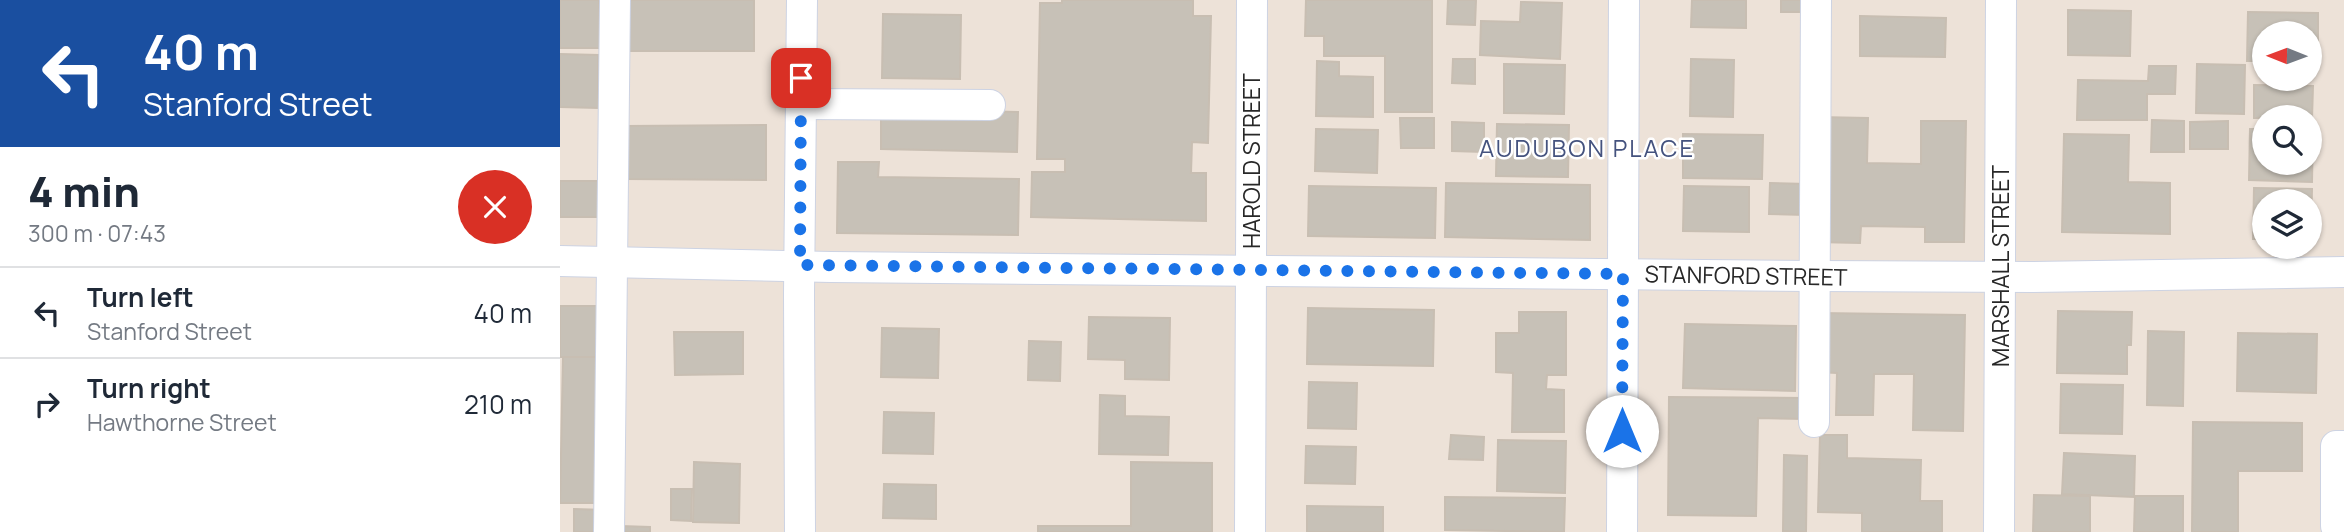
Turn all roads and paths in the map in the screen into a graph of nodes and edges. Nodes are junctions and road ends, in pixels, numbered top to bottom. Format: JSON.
{"nodes":[{"id":1,"x":615,"y":0,"type":"edge"},
{"id":2,"x":802,"y":0,"type":"edge"},
{"id":3,"x":1252,"y":0,"type":"edge"},
{"id":4,"x":1624,"y":0,"type":"edge"},
{"id":5,"x":1816,"y":0,"type":"edge"},
{"id":6,"x":2001,"y":0,"type":"edge"},
{"id":7,"x":801,"y":104,"type":"junction"},
{"id":8,"x":990,"y":105,"type":"dead end"},
{"id":9,"x":560,"y":261,"type":"edge"},
{"id":10,"x":612,"y":261,"type":"junction"},
{"id":11,"x":800,"y":265,"type":"junction"},
{"id":12,"x":1251,"y":271,"type":"junction"},
{"id":13,"x":2344,"y":272,"type":"edge"},
{"id":14,"x":1623,"y":274,"type":"junction"},
{"id":15,"x":1815,"y":276,"type":"junction"},
{"id":16,"x":2000,"y":277,"type":"junction"},
{"id":17,"x":1814,"y":422,"type":"dead end"},
{"id":18,"x":2344,"y":446,"type":"edge"},
{"id":19,"x":2344,"y":526,"type":"edge"},
{"id":20,"x":609,"y":532,"type":"edge"},
{"id":21,"x":800,"y":532,"type":"edge"},
{"id":22,"x":1250,"y":532,"type":"edge"},
{"id":23,"x":1622,"y":532,"type":"edge"},
{"id":24,"x":1999,"y":532,"type":"edge"}],
"edges":[{"from":1,"to":10,"type":"street"},
{"from":2,"to":7,"type":"street"},
{"from":3,"to":12,"type":"street","name":"HAROLD STREET"},
{"from":4,"to":14,"type":"street"},
{"from":5,"to":15,"type":"street"},
{"from":6,"to":16,"type":"street","name":"MARSHALL STREET"},
{"from":7,"to":8,"type":"street"},
{"from":7,"to":11,"type":"street"},
{"from":9,"to":10,"type":"street","name":"STANFORD STREET"},
{"from":10,"to":11,"type":"street","name":"STANFORD STREET"},
{"from":10,"to":20,"type":"street"},
{"from":11,"to":12,"type":"street","name":"STANFORD STREET"},
{"from":11,"to":21,"type":"street"},
{"from":12,"to":14,"type":"street","name":"STANFORD STREET"},
{"from":12,"to":22,"type":"street","name":"HAROLD STREET"},
{"from":13,"to":16,"type":"street","name":"STANFORD STREET"},
{"from":14,"to":15,"type":"street","name":"STANFORD STREET"},
{"from":14,"to":23,"type":"street"},
{"from":15,"to":16,"type":"street","name":"STANFORD STREET"},
{"from":15,"to":17,"type":"street"},
{"from":16,"to":24,"type":"street","name":"MARSHALL STREET"},
{"from":18,"to":19,"type":"street"}]}
